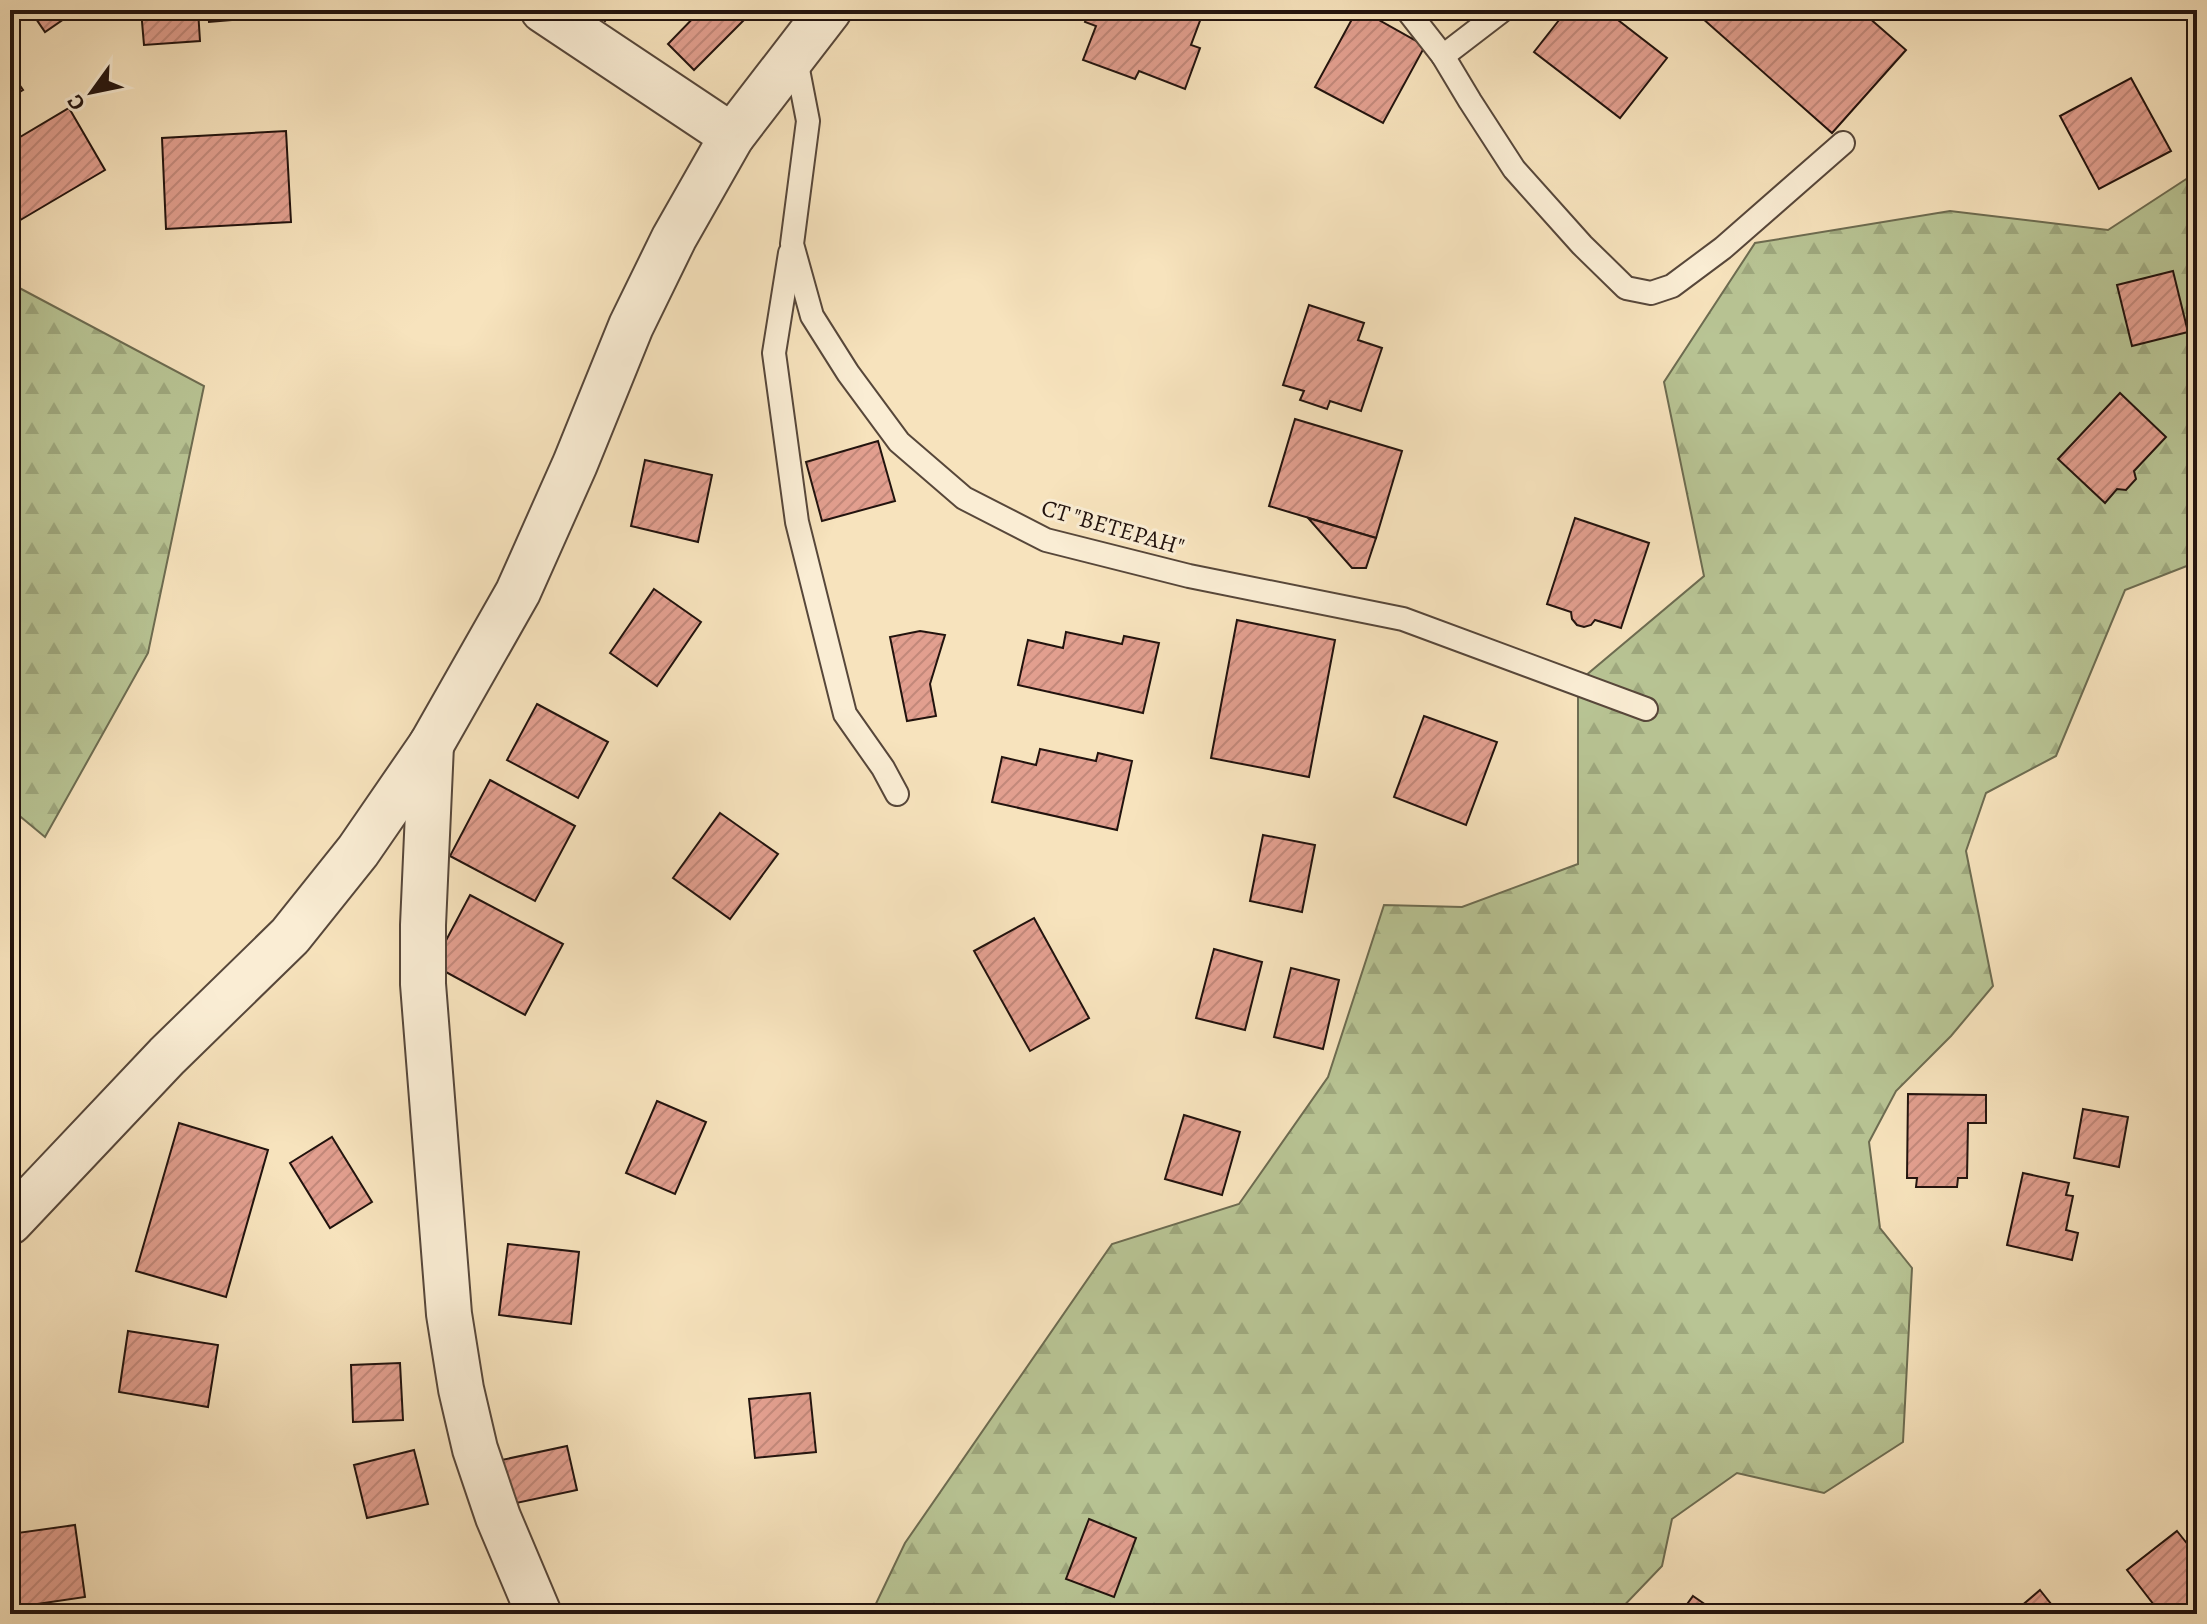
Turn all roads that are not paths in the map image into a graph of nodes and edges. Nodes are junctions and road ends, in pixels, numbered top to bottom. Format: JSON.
{"nodes":[{"id":1,"x":543,"y":10,"type":"edge"},
{"id":2,"x":829,"y":10,"type":"edge"},
{"id":3,"x":1407,"y":10,"type":"edge"},
{"id":4,"x":1503,"y":10,"type":"edge"},
{"id":5,"x":794,"y":53,"type":"junction"},
{"id":6,"x":1443,"y":56,"type":"junction"},
{"id":7,"x":732,"y":136,"type":"junction"},
{"id":8,"x":1843,"y":143,"type":"dead end"},
{"id":9,"x":792,"y":244,"type":"junction"},
{"id":10,"x":1646,"y":709,"type":"dead end"},
{"id":11,"x":431,"y":745,"type":"junction"},
{"id":12,"x":897,"y":794,"type":"dead end"},
{"id":13,"x":10,"y":1222,"type":"edge"},
{"id":14,"x":539,"y":1614,"type":"edge"}],
"edges":[{"from":1,"to":7,"type":"street"},
{"from":2,"to":5,"type":"street"},
{"from":3,"to":6,"type":"lane"},
{"from":4,"to":6,"type":"lane"},
{"from":5,"to":7,"type":"street"},
{"from":5,"to":9,"type":"lane","name":"СТ \"ВЕТЕРАН\""},
{"from":6,"to":8,"type":"lane"},
{"from":7,"to":11,"type":"street"},
{"from":9,"to":10,"type":"lane","name":"СТ \"ВЕТЕРАН\""},
{"from":9,"to":12,"type":"lane"},
{"from":11,"to":13,"type":"street"},
{"from":11,"to":14,"type":"street"}]}
